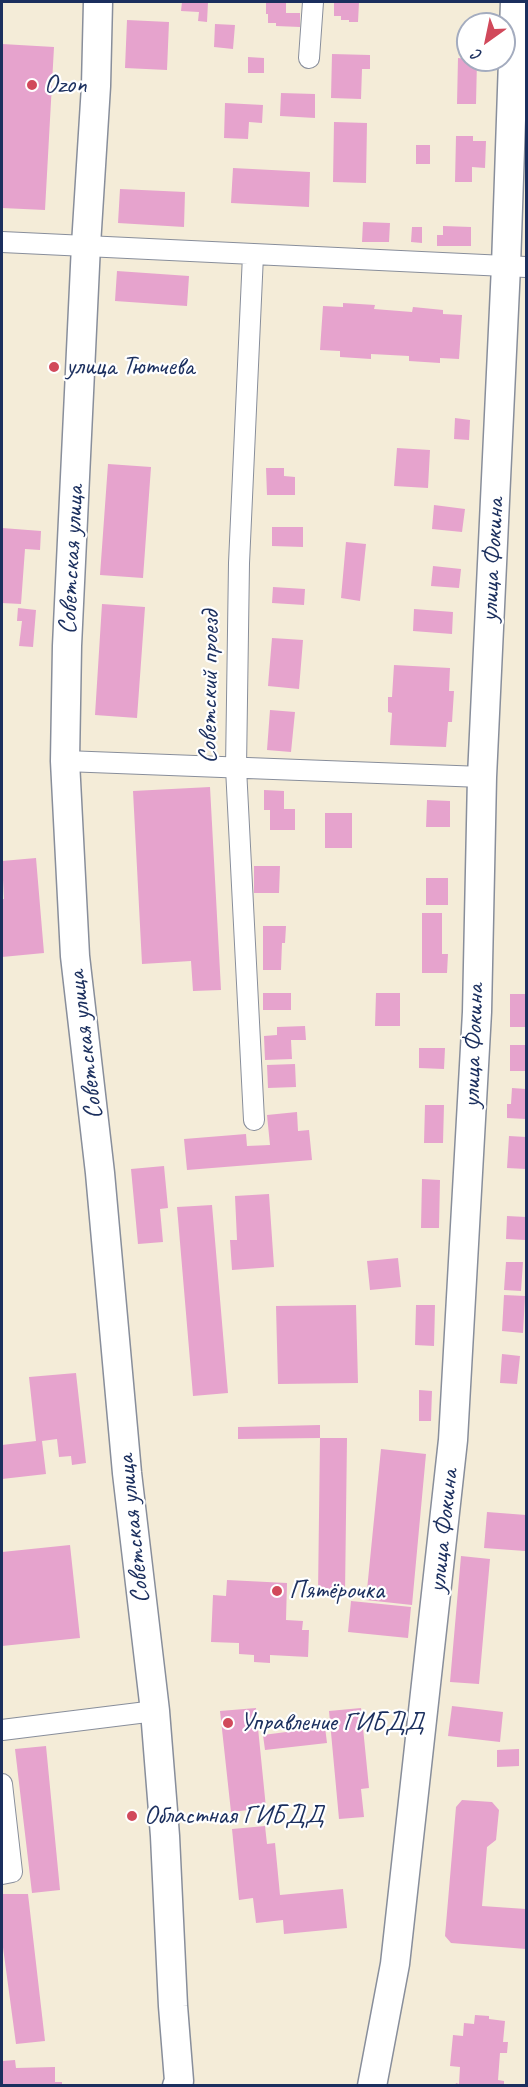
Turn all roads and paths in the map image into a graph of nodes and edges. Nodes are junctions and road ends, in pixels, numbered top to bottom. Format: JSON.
{"nodes":[{"id":1,"x":98,"y":2,"type":"edge"},
{"id":2,"x":313,"y":2,"type":"edge"},
{"id":3,"x":515,"y":2,"type":"edge"},
{"id":4,"x":309,"y":58,"type":"dead end"},
{"id":5,"x":2,"y":242,"type":"edge"},
{"id":6,"x":86,"y":245,"type":"junction"},
{"id":7,"x":253,"y":255,"type":"junction"},
{"id":8,"x":516,"y":266,"type":"edge"},
{"id":9,"x":65,"y":761,"type":"junction"},
{"id":10,"x":236,"y":768,"type":"junction"},
{"id":11,"x":482,"y":777,"type":"junction"},
{"id":12,"x":254,"y":1120,"type":"dead end"},
{"id":13,"x":155,"y":1711,"type":"junction"},
{"id":14,"x":2,"y":1730,"type":"edge"},
{"id":15,"x":2,"y":1784,"type":"edge"},
{"id":16,"x":2,"y":1874,"type":"edge"},
{"id":17,"x":177,"y":2085,"type":"edge"},
{"id":18,"x":372,"y":2085,"type":"edge"}],
"edges":[{"from":1,"to":6,"type":"main road","name":"Советская улица"},
{"from":2,"to":4,"type":"street"},
{"from":3,"to":8,"type":"main road","name":"улица Фокина"},
{"from":5,"to":6,"type":"street"},
{"from":6,"to":7,"type":"street"},
{"from":6,"to":9,"type":"main road","name":"Советская улица"},
{"from":7,"to":8,"type":"street"},
{"from":7,"to":10,"type":"street","name":"Советский проезд"},
{"from":8,"to":11,"type":"main road","name":"улица Фокина"},
{"from":9,"to":10,"type":"street"},
{"from":9,"to":13,"type":"main road","name":"Советская улица"},
{"from":10,"to":11,"type":"street"},
{"from":10,"to":12,"type":"street","name":"Советский проезд"},
{"from":11,"to":18,"type":"main road","name":"улица Фокина"},
{"from":13,"to":14,"type":"street"},
{"from":13,"to":17,"type":"main road","name":"Советская улица"},
{"from":15,"to":16,"type":"street"}]}
